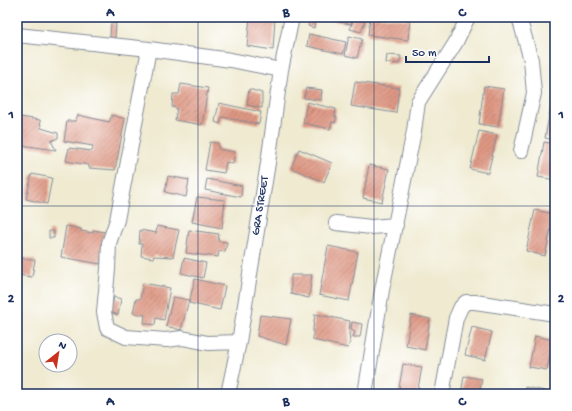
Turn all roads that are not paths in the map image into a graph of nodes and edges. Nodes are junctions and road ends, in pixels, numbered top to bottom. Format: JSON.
{"nodes":[{"id":1,"x":292,"y":17,"type":"edge"},
{"id":2,"x":468,"y":17,"type":"edge"},
{"id":3,"x":519,"y":17,"type":"edge"},
{"id":4,"x":17,"y":36,"type":"edge"},
{"id":5,"x":149,"y":49,"type":"junction"},
{"id":6,"x":281,"y":70,"type":"junction"},
{"id":7,"x":521,"y":151,"type":"dead end"},
{"id":8,"x":336,"y":223,"type":"dead end"},
{"id":9,"x":396,"y":225,"type":"junction"},
{"id":10,"x":555,"y":314,"type":"edge"},
{"id":11,"x":239,"y":342,"type":"junction"},
{"id":12,"x":228,"y":394,"type":"edge"},
{"id":13,"x":365,"y":394,"type":"edge"},
{"id":14,"x":442,"y":394,"type":"edge"}],
"edges":[{"from":1,"to":6,"type":"street","name":"GRA STREET"},
{"from":2,"to":9,"type":"street"},
{"from":3,"to":7,"type":"street"},
{"from":4,"to":5,"type":"street"},
{"from":5,"to":6,"type":"street"},
{"from":5,"to":11,"type":"street"},
{"from":6,"to":11,"type":"street","name":"GRA STREET"},
{"from":8,"to":9,"type":"street"},
{"from":9,"to":13,"type":"street"},
{"from":10,"to":14,"type":"street"},
{"from":11,"to":12,"type":"street","name":"GRA STREET"}]}
